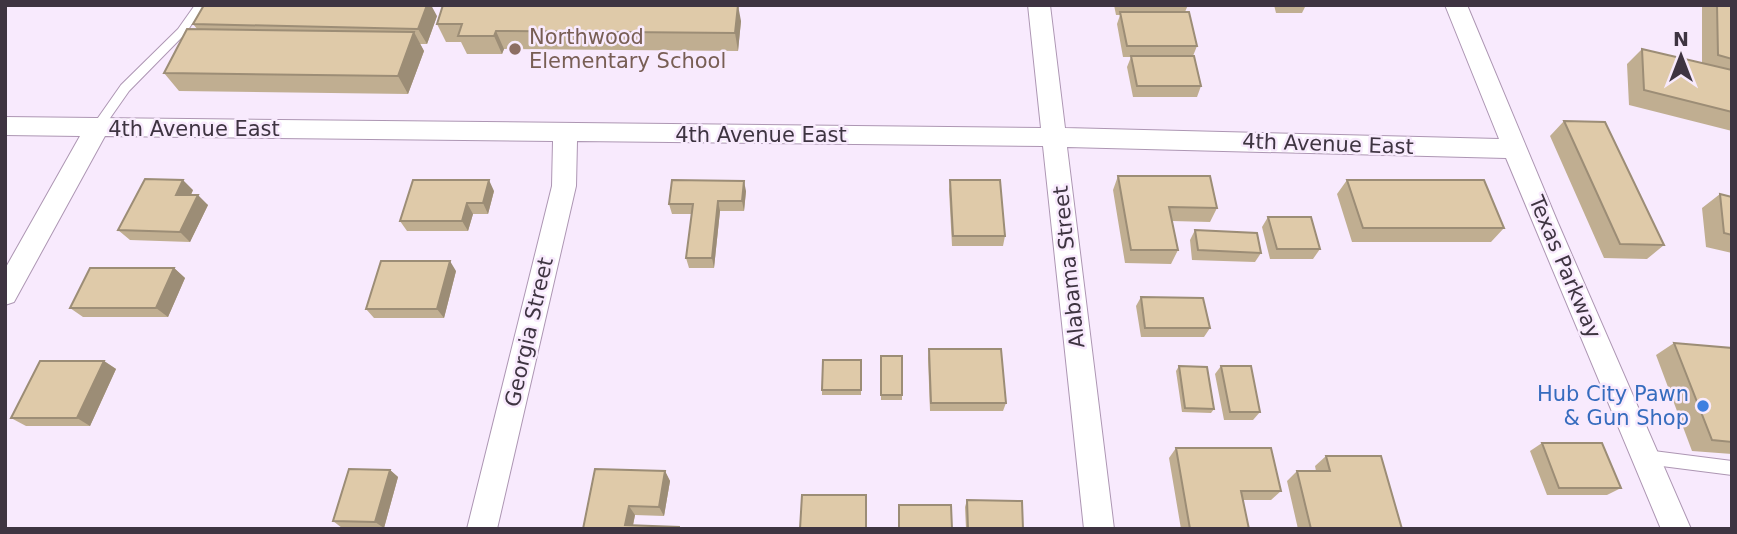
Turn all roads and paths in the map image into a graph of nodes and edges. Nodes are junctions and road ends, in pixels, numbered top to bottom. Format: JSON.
{"nodes":[{"id":1,"x":200,"y":5,"type":"edge"},
{"id":2,"x":1039,"y":5,"type":"edge"},
{"id":3,"x":1456,"y":5,"type":"edge"},
{"id":4,"x":5,"y":126,"type":"edge"},
{"id":5,"x":97,"y":128,"type":"junction"},
{"id":6,"x":565,"y":133,"type":"junction"},
{"id":7,"x":1055,"y":137,"type":"junction"},
{"id":8,"x":1516,"y":149,"type":"junction"},
{"id":9,"x":5,"y":294,"type":"edge"},
{"id":10,"x":1645,"y":457,"type":"junction"},
{"id":11,"x":1732,"y":468,"type":"edge"},
{"id":12,"x":482,"y":529,"type":"edge"},
{"id":13,"x":1099,"y":529,"type":"edge"},
{"id":14,"x":1676,"y":529,"type":"edge"}],
"edges":[{"from":1,"to":5,"type":"lane"},
{"from":2,"to":7,"type":"street","name":"Alabama Street"},
{"from":3,"to":8,"type":"street","name":"Texas Parkway"},
{"from":4,"to":5,"type":"street","name":"4th Avenue East"},
{"from":5,"to":6,"type":"street","name":"4th Avenue East"},
{"from":5,"to":9,"type":"street"},
{"from":6,"to":7,"type":"street","name":"4th Avenue East"},
{"from":6,"to":12,"type":"street","name":"Georgia Street"},
{"from":7,"to":8,"type":"street","name":"4th Avenue East"},
{"from":7,"to":13,"type":"street","name":"Alabama Street"},
{"from":8,"to":10,"type":"street","name":"Texas Parkway"},
{"from":10,"to":11,"type":"lane"},
{"from":10,"to":14,"type":"street","name":"Texas Parkway"}]}
